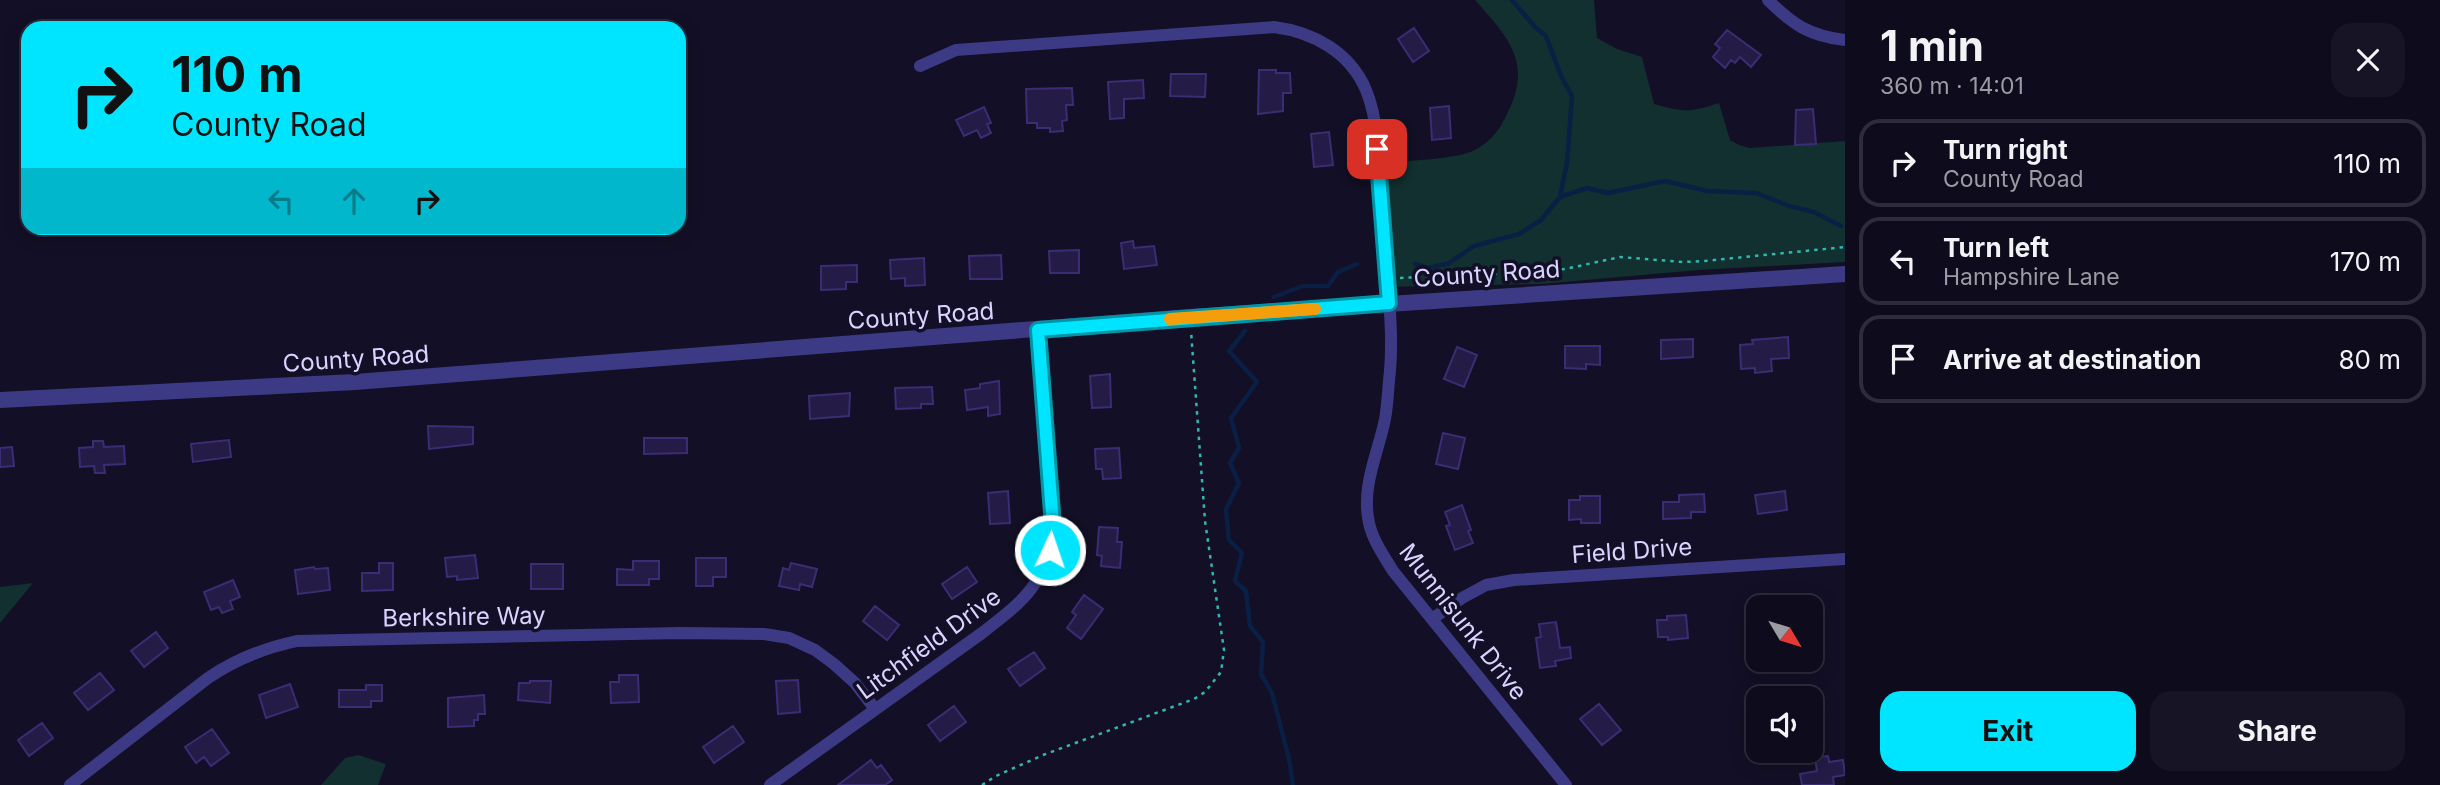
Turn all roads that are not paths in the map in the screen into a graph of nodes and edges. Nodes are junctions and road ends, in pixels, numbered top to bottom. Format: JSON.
{"nodes":[{"id":1,"x":1768,"y":0,"type":"edge"},
{"id":2,"x":1845,"y":40,"type":"edge"},
{"id":3,"x":919,"y":66,"type":"dead end"},
{"id":4,"x":1845,"y":274,"type":"edge"},
{"id":5,"x":1389,"y":303,"type":"junction"},
{"id":6,"x":1038,"y":330,"type":"junction"},
{"id":7,"x":0,"y":400,"type":"edge"},
{"id":8,"x":1845,"y":559,"type":"edge"},
{"id":9,"x":1432,"y":619,"type":"junction"},
{"id":10,"x":875,"y":709,"type":"junction"},
{"id":11,"x":70,"y":785,"type":"edge"},
{"id":12,"x":770,"y":785,"type":"edge"},
{"id":13,"x":1566,"y":785,"type":"edge"}],
"edges":[{"from":1,"to":2,"type":"street"},
{"from":3,"to":5,"type":"street","name":"Munnisunk Drive"},
{"from":4,"to":5,"type":"street","name":"County Road"},
{"from":5,"to":6,"type":"street","name":"County Road"},
{"from":5,"to":9,"type":"street","name":"Munnisunk Drive"},
{"from":6,"to":7,"type":"street","name":"County Road"},
{"from":6,"to":10,"type":"street","name":"Litchfield Drive"},
{"from":8,"to":9,"type":"street","name":"Field Drive"},
{"from":9,"to":13,"type":"street","name":"Munnisunk Drive"},
{"from":10,"to":11,"type":"street","name":"Berkshire Way"},
{"from":10,"to":12,"type":"street","name":"Litchfield Drive"}]}
